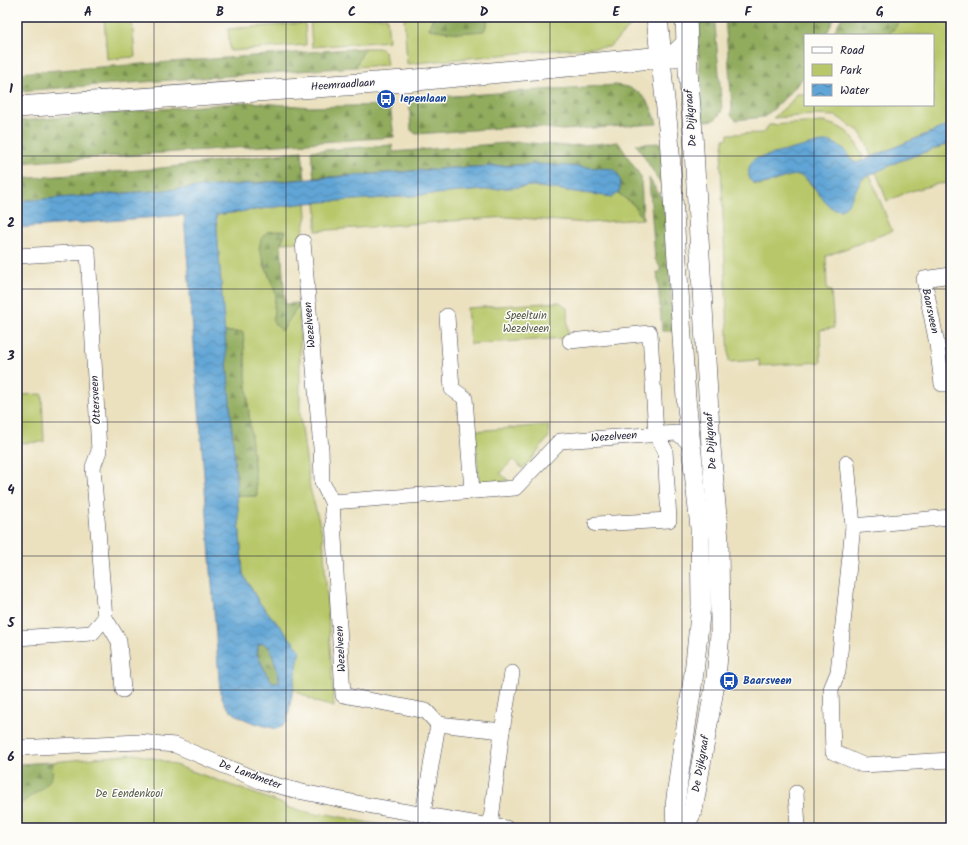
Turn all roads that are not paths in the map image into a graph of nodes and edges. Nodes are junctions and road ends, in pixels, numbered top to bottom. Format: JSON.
{"nodes":[{"id":1,"x":656,"y":17,"type":"edge"},
{"id":2,"x":686,"y":17,"type":"edge"},
{"id":3,"x":678,"y":56,"type":"junction"},
{"id":4,"x":17,"y":107,"type":"edge"},
{"id":5,"x":303,"y":242,"type":"dead end"},
{"id":6,"x":17,"y":256,"type":"edge"},
{"id":7,"x":951,"y":275,"type":"edge"},
{"id":8,"x":447,"y":316,"type":"dead end"},
{"id":9,"x":570,"y":341,"type":"dead end"},
{"id":10,"x":951,"y":384,"type":"edge"},
{"id":11,"x":656,"y":434,"type":"junction"},
{"id":12,"x":691,"y":444,"type":"junction"},
{"id":13,"x":847,"y":463,"type":"dead end"},
{"id":14,"x":472,"y":491,"type":"junction"},
{"id":15,"x":332,"y":502,"type":"junction"},
{"id":16,"x":951,"y":518,"type":"edge"},
{"id":17,"x":596,"y":524,"type":"dead end"},
{"id":18,"x":853,"y":526,"type":"junction"},
{"id":19,"x":105,"y":618,"type":"junction"},
{"id":20,"x":17,"y":638,"type":"edge"},
{"id":21,"x":512,"y":673,"type":"dead end"},
{"id":22,"x":123,"y":690,"type":"dead end"},
{"id":23,"x":438,"y":724,"type":"junction"},
{"id":24,"x":502,"y":731,"type":"junction"},
{"id":25,"x":17,"y":748,"type":"edge"},
{"id":26,"x":951,"y":760,"type":"edge"},
{"id":27,"x":796,"y":793,"type":"dead end"},
{"id":28,"x":423,"y":814,"type":"junction"},
{"id":29,"x":490,"y":827,"type":"edge"},
{"id":30,"x":506,"y":828,"type":"edge"},
{"id":31,"x":676,"y":828,"type":"edge"},
{"id":32,"x":684,"y":828,"type":"edge"},
{"id":33,"x":798,"y":828,"type":"edge"}],
"edges":[{"from":1,"to":3,"type":"main road"},
{"from":2,"to":3,"type":"main road"},
{"from":3,"to":4,"type":"main road","name":"Heemraadlaan"},
{"from":3,"to":12,"type":"street","name":"De Dijkgraaf"},
{"from":3,"to":32,"type":"street","name":"De Dijkgraaf"},
{"from":5,"to":15,"type":"street","name":"Wezelveen"},
{"from":6,"to":19,"type":"street","name":"Ottersveen"},
{"from":7,"to":10,"type":"street","name":"Baarsveen"},
{"from":8,"to":14,"type":"street"},
{"from":9,"to":11,"type":"street"},
{"from":11,"to":12,"type":"street","name":"Wezelveen"},
{"from":11,"to":14,"type":"street","name":"Wezelveen"},
{"from":11,"to":17,"type":"street"},
{"from":12,"to":31,"type":"street","name":"De Dijkgraaf"},
{"from":13,"to":18,"type":"street"},
{"from":14,"to":15,"type":"street","name":"Wezelveen"},
{"from":15,"to":23,"type":"street","name":"Wezelveen"},
{"from":16,"to":18,"type":"street"},
{"from":18,"to":26,"type":"street"},
{"from":19,"to":20,"type":"street"},
{"from":19,"to":22,"type":"street","name":"Ottersveen"},
{"from":21,"to":24,"type":"street"},
{"from":23,"to":24,"type":"street"},
{"from":23,"to":28,"type":"street"},
{"from":24,"to":29,"type":"street"},
{"from":25,"to":28,"type":"street","name":"De Landmeter"},
{"from":27,"to":33,"type":"street"},
{"from":28,"to":29,"type":"street","name":"De Landmeter"},
{"from":29,"to":30,"type":"street","name":"De Landmeter"}]}
